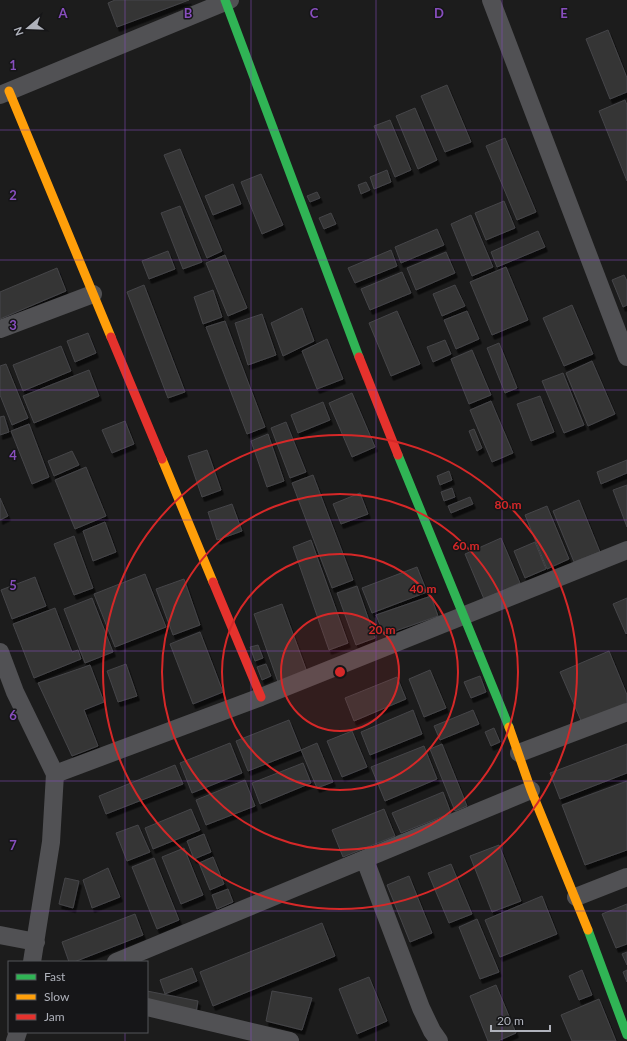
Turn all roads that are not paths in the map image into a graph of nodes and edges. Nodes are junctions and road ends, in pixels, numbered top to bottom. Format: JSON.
{"nodes":[{"id":1,"x":491,"y":0,"type":"edge"},
{"id":2,"x":227,"y":1,"type":"edge"},
{"id":3,"x":4,"y":93,"type":"edge"},
{"id":4,"x":93,"y":294,"type":"junction"},
{"id":5,"x":621,"y":323,"type":"edge"},
{"id":6,"x":0,"y":329,"type":"edge"},
{"id":7,"x":627,"y":357,"type":"edge"},
{"id":8,"x":627,"y":550,"type":"edge"},
{"id":9,"x":464,"y":616,"type":"junction"},
{"id":10,"x":0,"y":652,"type":"edge"},
{"id":11,"x":261,"y":697,"type":"junction"},
{"id":12,"x":627,"y":712,"type":"edge"},
{"id":13,"x":520,"y":753,"type":"junction"},
{"id":14,"x":55,"y":774,"type":"junction"},
{"id":15,"x":531,"y":790,"type":"junction"},
{"id":16,"x":364,"y":860,"type":"junction"},
{"id":17,"x":627,"y":877,"type":"edge"},
{"id":18,"x":576,"y":897,"type":"junction"},
{"id":19,"x":0,"y":934,"type":"edge"},
{"id":20,"x":36,"y":942,"type":"junction"},
{"id":21,"x":32,"y":961,"type":"edge"},
{"id":22,"x":118,"y":961,"type":"edge"},
{"id":23,"x":148,"y":1007,"type":"edge"},
{"id":24,"x":627,"y":1035,"type":"edge"},
{"id":25,"x":290,"y":1041,"type":"edge"},
{"id":26,"x":439,"y":1041,"type":"edge"}],
"edges":[{"from":1,"to":5,"type":"street"},
{"from":2,"to":3,"type":"street"},
{"from":2,"to":9,"type":"street"},
{"from":3,"to":4,"type":"street"},
{"from":4,"to":6,"type":"street"},
{"from":4,"to":11,"type":"street"},
{"from":5,"to":7,"type":"street"},
{"from":8,"to":9,"type":"street"},
{"from":9,"to":11,"type":"street"},
{"from":9,"to":13,"type":"street"},
{"from":10,"to":14,"type":"street"},
{"from":11,"to":14,"type":"street"},
{"from":12,"to":13,"type":"street"},
{"from":13,"to":15,"type":"street"},
{"from":14,"to":20,"type":"street"},
{"from":15,"to":16,"type":"street"},
{"from":15,"to":18,"type":"street"},
{"from":16,"to":22,"type":"street"},
{"from":16,"to":26,"type":"street"},
{"from":17,"to":18,"type":"street"},
{"from":18,"to":24,"type":"street"},
{"from":19,"to":20,"type":"street"},
{"from":20,"to":21,"type":"street"},
{"from":23,"to":25,"type":"street"}]}
